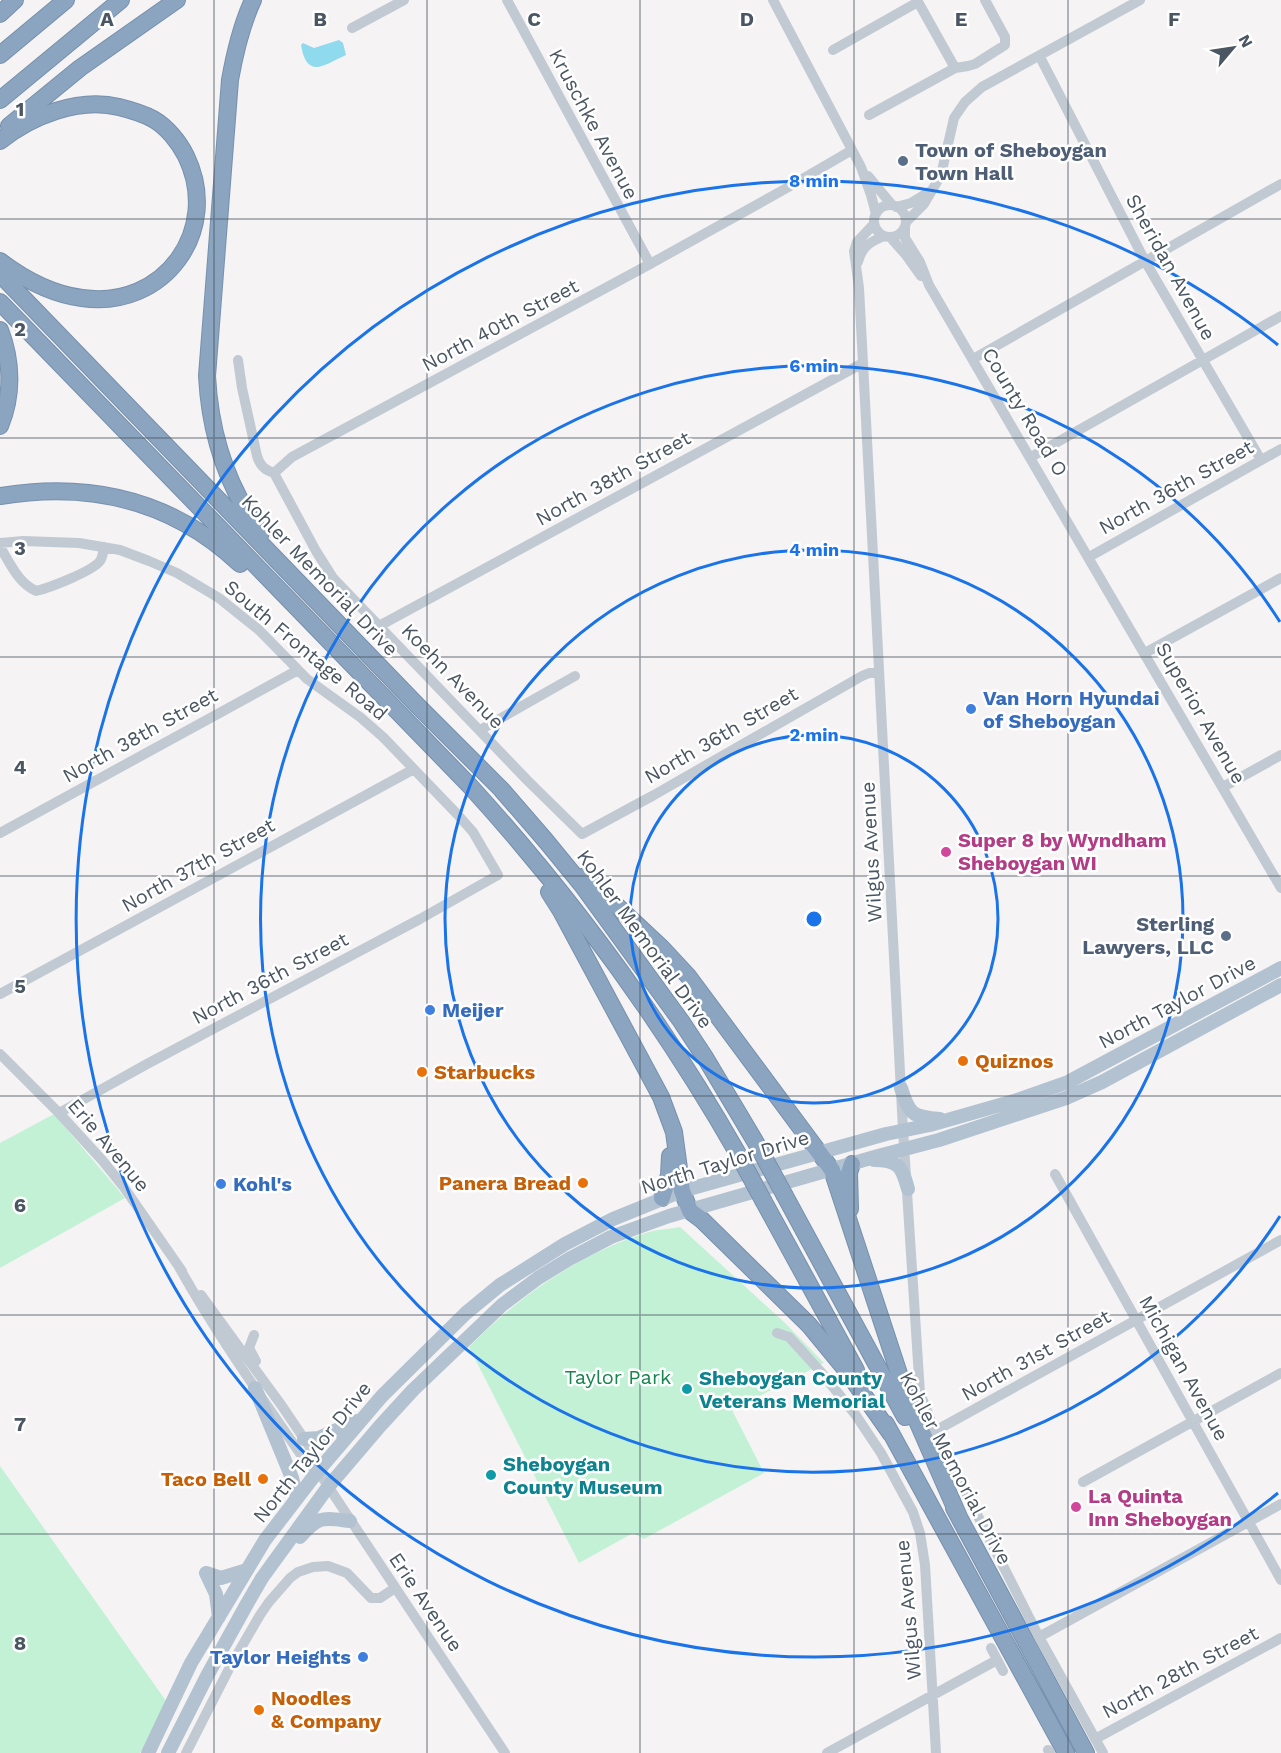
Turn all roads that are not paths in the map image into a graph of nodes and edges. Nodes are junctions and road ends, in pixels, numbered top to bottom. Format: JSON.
{"nodes":[{"id":1,"x":15,"y":0,"type":"edge"},
{"id":2,"x":66,"y":0,"type":"edge"},
{"id":3,"x":121,"y":0,"type":"edge"},
{"id":4,"x":177,"y":0,"type":"edge"},
{"id":5,"x":253,"y":0,"type":"edge"},
{"id":6,"x":404,"y":0,"type":"edge"},
{"id":7,"x":507,"y":0,"type":"edge"},
{"id":8,"x":772,"y":0,"type":"edge"},
{"id":9,"x":986,"y":0,"type":"edge"},
{"id":10,"x":1140,"y":0,"type":"edge"},
{"id":11,"x":917,"y":1,"type":"edge"},
{"id":12,"x":0,"y":14,"type":"edge"},
{"id":13,"x":352,"y":28,"type":"dead end"},
{"id":14,"x":833,"y":50,"type":"dead end"},
{"id":15,"x":0,"y":55,"type":"edge"},
{"id":16,"x":1040,"y":57,"type":"junction"},
{"id":17,"x":955,"y":68,"type":"junction"},
{"id":18,"x":0,"y":100,"type":"edge"},
{"id":19,"x":869,"y":115,"type":"dead end"},
{"id":20,"x":0,"y":135,"type":"edge"},
{"id":21,"x":0,"y":141,"type":"edge"},
{"id":22,"x":852,"y":150,"type":"junction"},
{"id":23,"x":861,"y":166,"type":"junction"},
{"id":24,"x":1281,"y":184,"type":"edge"},
{"id":25,"x":933,"y":188,"type":"junction"},
{"id":26,"x":894,"y":206,"type":"junction"},
{"id":27,"x":875,"y":219,"type":"junction"},
{"id":28,"x":905,"y":225,"type":"junction"},
{"id":29,"x":887,"y":237,"type":"junction"},
{"id":30,"x":0,"y":261,"type":"edge"},
{"id":31,"x":1145,"y":261,"type":"junction"},
{"id":32,"x":650,"y":264,"type":"junction"},
{"id":33,"x":857,"y":268,"type":"junction"},
{"id":34,"x":0,"y":274,"type":"edge"},
{"id":35,"x":929,"y":285,"type":"junction"},
{"id":36,"x":0,"y":302,"type":"edge"},
{"id":37,"x":1281,"y":316,"type":"edge"},
{"id":38,"x":0,"y":330,"type":"edge"},
{"id":39,"x":973,"y":359,"type":"junction"},
{"id":40,"x":238,"y":360,"type":"dead end"},
{"id":41,"x":1203,"y":361,"type":"junction"},
{"id":42,"x":863,"y":363,"type":"junction"},
{"id":43,"x":0,"y":426,"type":"edge"},
{"id":44,"x":1281,"y":449,"type":"edge"},
{"id":45,"x":1031,"y":457,"type":"junction"},
{"id":46,"x":1261,"y":460,"type":"junction"},
{"id":47,"x":274,"y":473,"type":"junction"},
{"id":48,"x":0,"y":496,"type":"edge"},
{"id":49,"x":0,"y":545,"type":"edge"},
{"id":50,"x":104,"y":547,"type":"junction"},
{"id":51,"x":1089,"y":556,"type":"junction"},
{"id":52,"x":1281,"y":578,"type":"edge"},
{"id":53,"x":334,"y":619,"type":"junction"},
{"id":54,"x":379,"y":626,"type":"junction"},
{"id":55,"x":1145,"y":653,"type":"junction"},
{"id":56,"x":348,"y":660,"type":"junction"},
{"id":57,"x":298,"y":670,"type":"junction"},
{"id":58,"x":879,"y":673,"type":"junction"},
{"id":59,"x":575,"y":676,"type":"dead end"},
{"id":60,"x":480,"y":730,"type":"junction"},
{"id":61,"x":1281,"y":755,"type":"edge"},
{"id":62,"x":414,"y":769,"type":"junction"},
{"id":63,"x":1223,"y":787,"type":"junction"},
{"id":64,"x":481,"y":799,"type":"junction"},
{"id":65,"x":0,"y":833,"type":"edge"},
{"id":66,"x":582,"y":834,"type":"joint"},
{"id":67,"x":546,"y":841,"type":"junction"},
{"id":68,"x":498,"y":875,"type":"joint"},
{"id":69,"x":1281,"y":888,"type":"edge"},
{"id":70,"x":1281,"y":968,"type":"edge"},
{"id":71,"x":1281,"y":985,"type":"edge"},
{"id":72,"x":0,"y":994,"type":"edge"},
{"id":73,"x":631,"y":1039,"type":"junction"},
{"id":74,"x":0,"y":1054,"type":"edge"},
{"id":75,"x":901,"y":1088,"type":"junction"},
{"id":76,"x":59,"y":1113,"type":"junction"},
{"id":77,"x":954,"y":1118,"type":"junction"},
{"id":78,"x":903,"y":1130,"type":"junction"},
{"id":79,"x":905,"y":1149,"type":"junction"},
{"id":80,"x":819,"y":1154,"type":"junction"},
{"id":81,"x":857,"y":1162,"type":"junction"},
{"id":82,"x":832,"y":1170,"type":"junction"},
{"id":83,"x":1055,"y":1174,"type":"dead end"},
{"id":84,"x":908,"y":1189,"type":"junction"},
{"id":85,"x":682,"y":1191,"type":"junction"},
{"id":86,"x":662,"y":1198,"type":"junction"},
{"id":87,"x":690,"y":1211,"type":"junction"},
{"id":88,"x":849,"y":1222,"type":"junction"},
{"id":89,"x":1281,"y":1240,"type":"edge"},
{"id":90,"x":179,"y":1267,"type":"junction"},
{"id":91,"x":1136,"y":1320,"type":"junction"},
{"id":92,"x":777,"y":1333,"type":"dead end"},
{"id":93,"x":254,"y":1335,"type":"dead end"},
{"id":94,"x":1281,"y":1373,"type":"edge"},
{"id":95,"x":255,"y":1388,"type":"junction"},
{"id":96,"x":282,"y":1406,"type":"junction"},
{"id":97,"x":364,"y":1417,"type":"junction"},
{"id":98,"x":1193,"y":1421,"type":"junction"},
{"id":99,"x":935,"y":1431,"type":"junction"},
{"id":100,"x":891,"y":1434,"type":"junction"},
{"id":101,"x":304,"y":1439,"type":"junction"},
{"id":102,"x":318,"y":1471,"type":"junction"},
{"id":103,"x":1083,"y":1482,"type":"dead end"},
{"id":104,"x":328,"y":1487,"type":"junction"},
{"id":105,"x":297,"y":1498,"type":"junction"},
{"id":106,"x":1281,"y":1504,"type":"edge"},
{"id":107,"x":959,"y":1517,"type":"junction"},
{"id":108,"x":350,"y":1521,"type":"junction"},
{"id":109,"x":1248,"y":1521,"type":"junction"},
{"id":110,"x":247,"y":1570,"type":"junction"},
{"id":111,"x":262,"y":1578,"type":"junction"},
{"id":112,"x":1281,"y":1580,"type":"edge"},
{"id":113,"x":395,"y":1588,"type":"junction"},
{"id":114,"x":219,"y":1617,"type":"junction"},
{"id":115,"x":1039,"y":1637,"type":"junction"},
{"id":116,"x":1281,"y":1638,"type":"edge"},
{"id":117,"x":991,"y":1648,"type":"dead end"},
{"id":118,"x":997,"y":1660,"type":"junction"},
{"id":119,"x":1003,"y":1671,"type":"dead end"},
{"id":120,"x":933,"y":1695,"type":"junction"},
{"id":121,"x":1091,"y":1746,"type":"edge"},
{"id":122,"x":148,"y":1753,"type":"edge"},
{"id":123,"x":168,"y":1753,"type":"edge"},
{"id":124,"x":186,"y":1753,"type":"edge"},
{"id":125,"x":505,"y":1753,"type":"edge"},
{"id":126,"x":827,"y":1753,"type":"edge"},
{"id":127,"x":936,"y":1753,"type":"edge"},
{"id":128,"x":1065,"y":1753,"type":"edge"},
{"id":129,"x":1103,"y":1753,"type":"edge"}],
"edges":[{"from":1,"to":12,"type":"highway"},
{"from":2,"to":15,"type":"highway"},
{"from":3,"to":18,"type":"highway"},
{"from":4,"to":20,"type":"highway"},
{"from":5,"to":53,"type":"highway"},
{"from":6,"to":13,"type":"street"},
{"from":7,"to":32,"type":"street","name":"Kruschke Avenue"},
{"from":8,"to":22,"type":"street"},
{"from":9,"to":17,"type":"street"},
{"from":10,"to":16,"type":"street"},
{"from":11,"to":14,"type":"street"},
{"from":11,"to":17,"type":"street"},
{"from":16,"to":25,"type":"street"},
{"from":16,"to":31,"type":"street","name":"Sheridan Avenue"},
{"from":17,"to":19,"type":"street"},
{"from":21,"to":30,"type":"highway"},
{"from":22,"to":23,"type":"street"},
{"from":22,"to":32,"type":"street","name":"North 40th Street"},
{"from":23,"to":26,"type":"street"},
{"from":23,"to":27,"type":"street"},
{"from":24,"to":31,"type":"street"},
{"from":25,"to":26,"type":"street"},
{"from":25,"to":28,"type":"street"},
{"from":26,"to":27,"type":"street"},
{"from":26,"to":28,"type":"street"},
{"from":27,"to":29,"type":"street"},
{"from":27,"to":33,"type":"street","name":"Wilgus Avenue"},
{"from":28,"to":29,"type":"street"},
{"from":28,"to":35,"type":"street","name":"County Road O"},
{"from":29,"to":33,"type":"street"},
{"from":29,"to":35,"type":"street","name":"County Road O"},
{"from":31,"to":39,"type":"street"},
{"from":31,"to":41,"type":"street","name":"Sheridan Avenue"},
{"from":32,"to":47,"type":"street","name":"North 40th Street"},
{"from":33,"to":42,"type":"street","name":"Wilgus Avenue"},
{"from":34,"to":53,"type":"highway","name":"Kohler Memorial Drive"},
{"from":35,"to":39,"type":"street","name":"County Road O"},
{"from":36,"to":56,"type":"highway","name":"Kohler Memorial Drive"},
{"from":37,"to":41,"type":"street"},
{"from":38,"to":43,"type":"highway"},
{"from":39,"to":45,"type":"street","name":"County Road O"},
{"from":40,"to":47,"type":"street"},
{"from":41,"to":45,"type":"street"},
{"from":41,"to":46,"type":"street","name":"Sheridan Avenue"},
{"from":42,"to":54,"type":"street","name":"North 38th Street"},
{"from":42,"to":58,"type":"street","name":"Wilgus Avenue"},
{"from":44,"to":46,"type":"street","name":"North 36th Street"},
{"from":45,"to":51,"type":"street","name":"County Road O"},
{"from":46,"to":51,"type":"street","name":"North 36th Street"},
{"from":47,"to":54,"type":"street","name":"Koehn Avenue"},
{"from":48,"to":56,"type":"highway"},
{"from":49,"to":50,"type":"street","name":"South Frontage Road"},
{"from":49,"to":50,"type":"street"},
{"from":50,"to":57,"type":"street","name":"South Frontage Road"},
{"from":51,"to":55,"type":"street","name":"Superior Avenue"},
{"from":52,"to":55,"type":"street"},
{"from":53,"to":67,"type":"highway","name":"Kohler Memorial Drive"},
{"from":54,"to":60,"type":"street","name":"Koehn Avenue"},
{"from":55,"to":63,"type":"street","name":"Superior Avenue"},
{"from":56,"to":64,"type":"highway","name":"Kohler Memorial Drive"},
{"from":57,"to":62,"type":"street","name":"South Frontage Road"},
{"from":57,"to":65,"type":"street","name":"North 38th Street"},
{"from":58,"to":66,"type":"street","name":"North 36th Street"},
{"from":58,"to":75,"type":"street","name":"Wilgus Avenue"},
{"from":59,"to":60,"type":"street"},
{"from":60,"to":66,"type":"street","name":"Koehn Avenue"},
{"from":61,"to":63,"type":"street"},
{"from":62,"to":68,"type":"street","name":"South Frontage Road"},
{"from":62,"to":72,"type":"street","name":"North 37th Street"},
{"from":63,"to":69,"type":"street","name":"Superior Avenue"},
{"from":64,"to":73,"type":"highway"},
{"from":64,"to":100,"type":"highway","name":"Kohler Memorial Drive","bridge":true},
{"from":67,"to":80,"type":"highway"},
{"from":67,"to":107,"type":"highway","name":"Kohler Memorial Drive","bridge":true},
{"from":68,"to":76,"type":"street","name":"North 36th Street"},
{"from":70,"to":77,"type":"main road","name":"North Taylor Drive"},
{"from":71,"to":79,"type":"main road","name":"North Taylor Drive"},
{"from":73,"to":85,"type":"highway"},
{"from":73,"to":86,"type":"highway"},
{"from":74,"to":76,"type":"street","name":"Erie Avenue"},
{"from":75,"to":77,"type":"main road"},
{"from":75,"to":78,"type":"street","name":"Wilgus Avenue"},
{"from":76,"to":90,"type":"street","name":"Erie Avenue"},
{"from":77,"to":78,"type":"main road","name":"North Taylor Drive"},
{"from":78,"to":79,"type":"street","name":"Wilgus Avenue"},
{"from":78,"to":80,"type":"main road","name":"North Taylor Drive"},
{"from":79,"to":81,"type":"main road","name":"North Taylor Drive"},
{"from":79,"to":84,"type":"street","name":"Wilgus Avenue"},
{"from":80,"to":82,"type":"highway"},
{"from":80,"to":85,"type":"main road","name":"North Taylor Drive"},
{"from":81,"to":82,"type":"main road","name":"North Taylor Drive"},
{"from":81,"to":84,"type":"main road"},
{"from":81,"to":88,"type":"highway"},
{"from":82,"to":87,"type":"main road","name":"North Taylor Drive"},
{"from":82,"to":88,"type":"highway"},
{"from":83,"to":91,"type":"street","name":"Michigan Avenue"},
{"from":84,"to":99,"type":"street","name":"Wilgus Avenue"},
{"from":85,"to":86,"type":"main road","name":"North Taylor Drive"},
{"from":85,"to":87,"type":"highway"},
{"from":86,"to":97,"type":"main road","name":"North Taylor Drive"},
{"from":87,"to":100,"type":"highway"},
{"from":87,"to":104,"type":"main road","name":"North Taylor Drive"},
{"from":88,"to":107,"type":"highway"},
{"from":89,"to":91,"type":"street","name":"North 31st Street"},
{"from":90,"to":95,"type":"street","name":"Erie Avenue"},
{"from":90,"to":96,"type":"street","name":"Erie Avenue"},
{"from":91,"to":98,"type":"street","name":"Michigan Avenue"},
{"from":91,"to":99,"type":"street","name":"North 31st Street"},
{"from":92,"to":120,"type":"street","name":"Wilgus Avenue"},
{"from":93,"to":96,"type":"street"},
{"from":94,"to":98,"type":"street"},
{"from":95,"to":102,"type":"street","name":"Erie Avenue"},
{"from":95,"to":105,"type":"main road"},
{"from":96,"to":101,"type":"street","name":"Erie Avenue"},
{"from":97,"to":101,"type":"main road"},
{"from":97,"to":102,"type":"main road","name":"North Taylor Drive"},
{"from":97,"to":104,"type":"main road"},
{"from":98,"to":103,"type":"street"},
{"from":98,"to":109,"type":"street","name":"Michigan Avenue"},
{"from":99,"to":115,"type":"street","name":"Wilgus Avenue"},
{"from":100,"to":128,"type":"highway","name":"Kohler Memorial Drive"},
{"from":101,"to":102,"type":"street","name":"Erie Avenue"},
{"from":102,"to":104,"type":"street","name":"Erie Avenue"},
{"from":102,"to":105,"type":"main road","name":"North Taylor Drive"},
{"from":102,"to":111,"type":"main road"},
{"from":104,"to":108,"type":"street","name":"Erie Avenue"},
{"from":104,"to":111,"type":"main road","name":"North Taylor Drive"},
{"from":105,"to":110,"type":"main road","name":"North Taylor Drive"},
{"from":106,"to":109,"type":"street"},
{"from":107,"to":121,"type":"highway","name":"Kohler Memorial Drive"},
{"from":108,"to":111,"type":"main road"},
{"from":108,"to":113,"type":"street","name":"Erie Avenue"},
{"from":109,"to":112,"type":"street","name":"Michigan Avenue"},
{"from":109,"to":115,"type":"street"},
{"from":110,"to":114,"type":"main road","name":"North Taylor Drive"},
{"from":110,"to":114,"type":"main road"},
{"from":111,"to":123,"type":"main road","name":"North Taylor Drive"},
{"from":113,"to":124,"type":"street"},
{"from":113,"to":125,"type":"street","name":"Erie Avenue"},
{"from":114,"to":122,"type":"main road","name":"North Taylor Drive"},
{"from":115,"to":121,"type":"street","name":"Wilgus Avenue"},
{"from":116,"to":121,"type":"street","name":"North 28th Street"},
{"from":117,"to":118,"type":"street"},
{"from":118,"to":119,"type":"street"},
{"from":118,"to":120,"type":"street"},
{"from":120,"to":126,"type":"street"},
{"from":120,"to":127,"type":"street","name":"Wilgus Avenue"},
{"from":121,"to":129,"type":"street","name":"Wilgus Avenue"}]}
